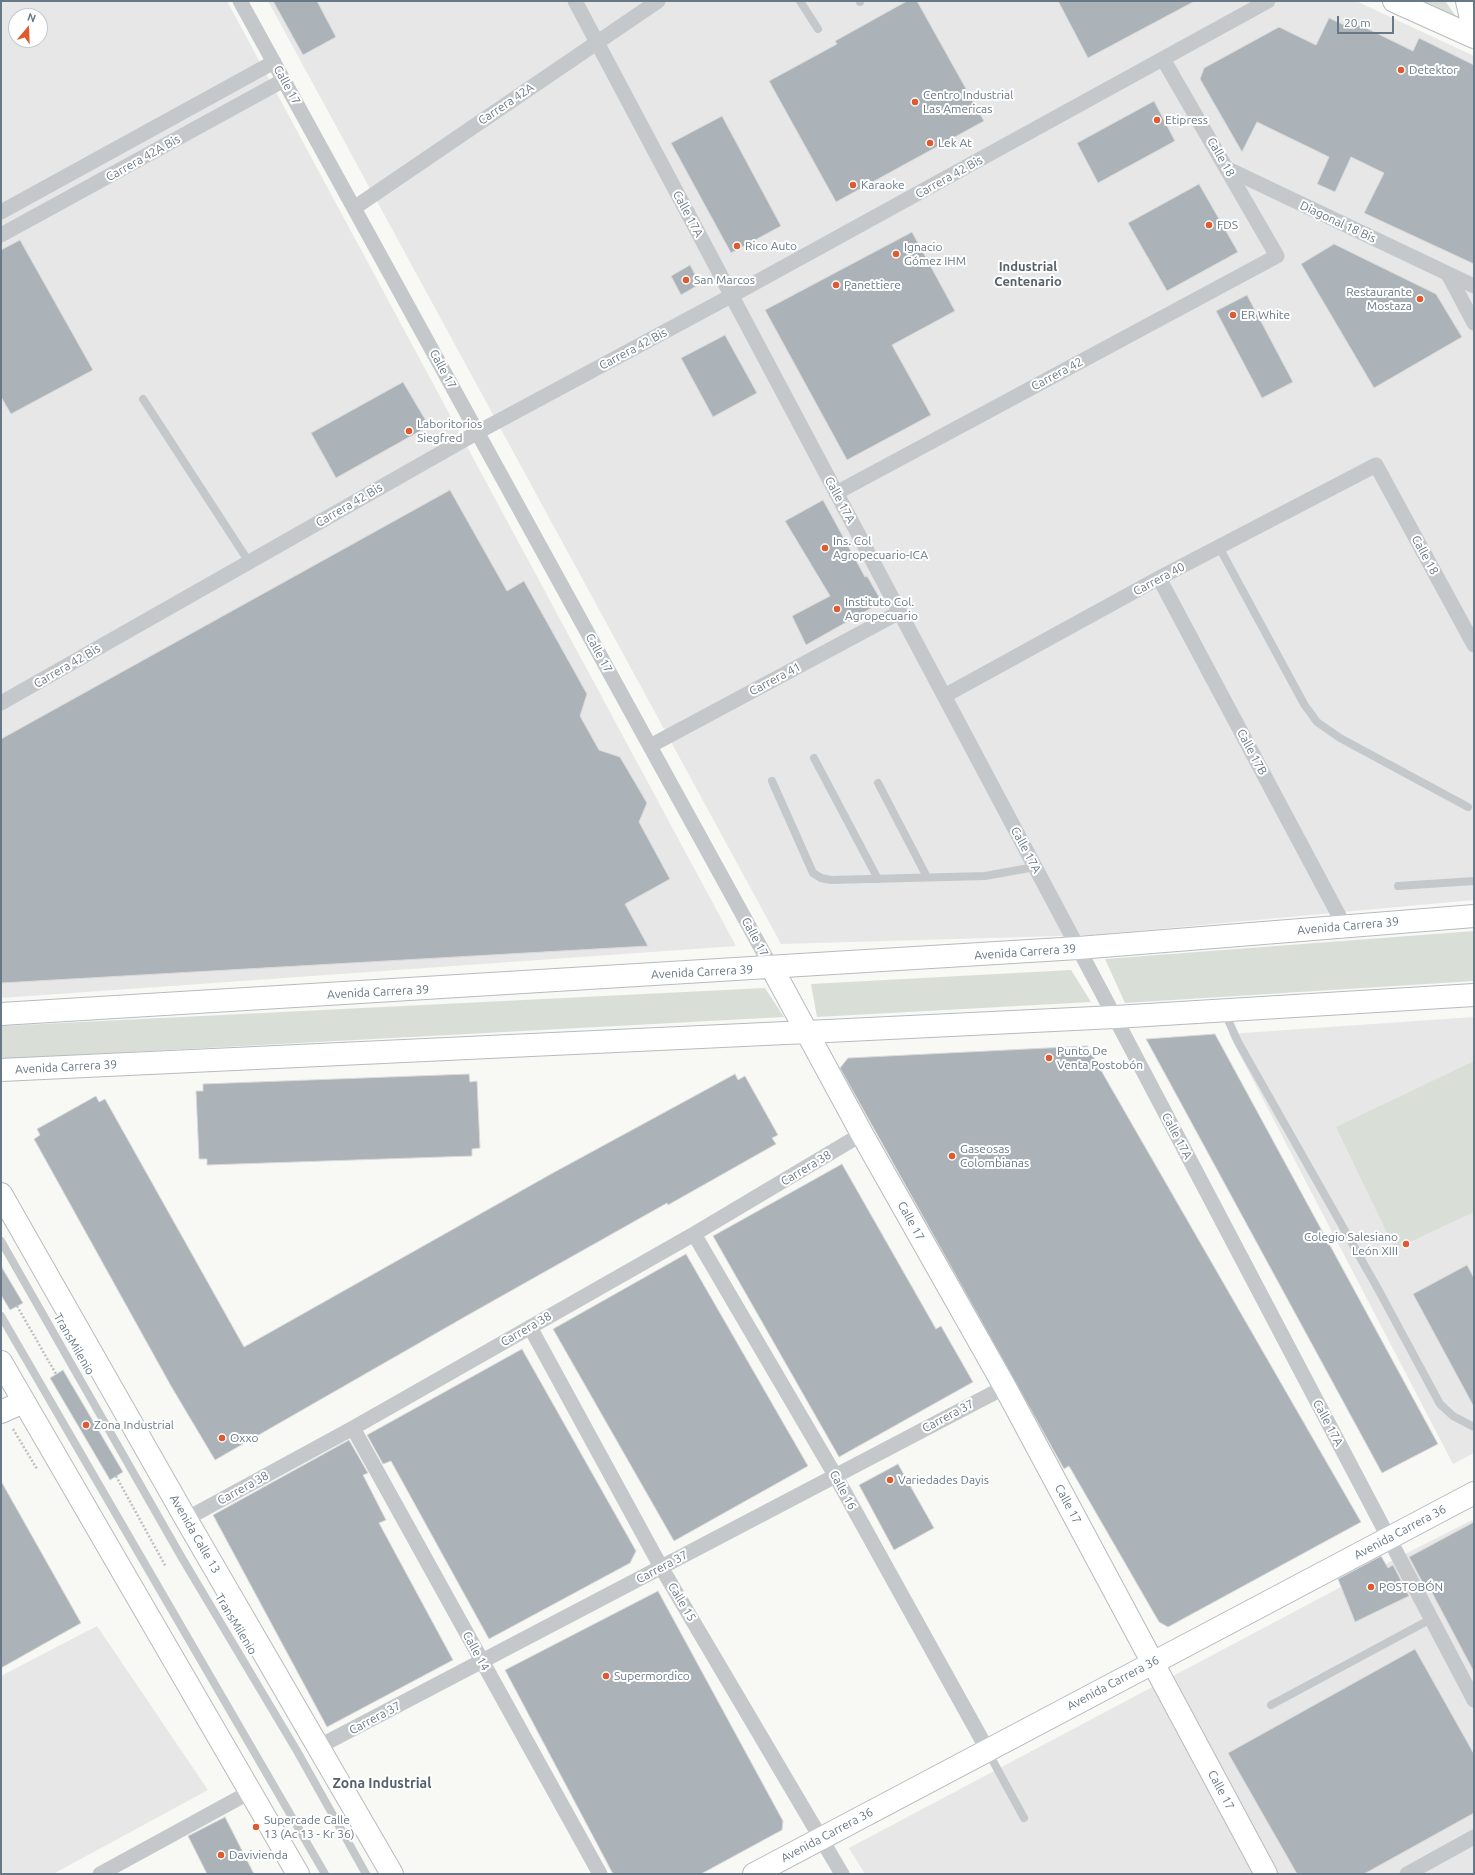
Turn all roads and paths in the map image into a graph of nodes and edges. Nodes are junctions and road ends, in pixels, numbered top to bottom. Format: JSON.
{"nodes":[{"id":1,"x":240,"y":1,"type":"edge"},
{"id":2,"x":574,"y":1,"type":"edge"},
{"id":3,"x":658,"y":1,"type":"edge"},
{"id":4,"x":800,"y":1,"type":"edge"},
{"id":5,"x":1268,"y":1,"type":"edge"},
{"id":6,"x":1394,"y":1,"type":"edge"},
{"id":7,"x":1467,"y":1,"type":"edge"},
{"id":8,"x":818,"y":29,"type":"dead end"},
{"id":9,"x":1474,"y":32,"type":"edge"},
{"id":10,"x":1474,"y":37,"type":"edge"},
{"id":11,"x":597,"y":42,"type":"junction"},
{"id":12,"x":1164,"y":59,"type":"junction"},
{"id":13,"x":274,"y":62,"type":"junction"},
{"id":14,"x":284,"y":80,"type":"junction"},
{"id":15,"x":1228,"y":169,"type":"junction"},
{"id":16,"x":62,"y":179,"type":"junction"},
{"id":17,"x":72,"y":196,"type":"junction"},
{"id":18,"x":354,"y":208,"type":"junction"},
{"id":19,"x":1,"y":213,"type":"edge"},
{"id":20,"x":6,"y":232,"type":"edge"},
{"id":21,"x":1277,"y":256,"type":"joint"},
{"id":22,"x":1448,"y":274,"type":"junction"},
{"id":23,"x":1474,"y":286,"type":"edge"},
{"id":24,"x":732,"y":296,"type":"junction"},
{"id":25,"x":1474,"y":323,"type":"edge"},
{"id":26,"x":143,"y":400,"type":"dead end"},
{"id":27,"x":478,"y":432,"type":"junction"},
{"id":28,"x":1376,"y":464,"type":"joint"},
{"id":29,"x":836,"y":493,"type":"junction"},
{"id":30,"x":1219,"y":547,"type":"junction"},
{"id":31,"x":250,"y":562,"type":"junction"},
{"id":32,"x":1159,"y":578,"type":"junction"},
{"id":33,"x":900,"y":612,"type":"junction"},
{"id":34,"x":1474,"y":645,"type":"edge"},
{"id":35,"x":944,"y":696,"type":"junction"},
{"id":36,"x":1,"y":704,"type":"edge"},
{"id":37,"x":650,"y":746,"type":"junction"},
{"id":38,"x":814,"y":758,"type":"dead end"},
{"id":39,"x":772,"y":781,"type":"dead end"},
{"id":40,"x":878,"y":783,"type":"dead end"},
{"id":41,"x":1468,"y":807,"type":"dead end"},
{"id":42,"x":1035,"y":868,"type":"junction"},
{"id":43,"x":928,"y":878,"type":"junction"},
{"id":44,"x":878,"y":879,"type":"junction"},
{"id":45,"x":1474,"y":881,"type":"edge"},
{"id":46,"x":1398,"y":886,"type":"dead end"},
{"id":47,"x":1474,"y":916,"type":"edge"},
{"id":48,"x":1345,"y":927,"type":"junction"},
{"id":49,"x":1078,"y":948,"type":"junction"},
{"id":50,"x":772,"y":968,"type":"junction"},
{"id":51,"x":1474,"y":995,"type":"edge"},
{"id":52,"x":1224,"y":1010,"type":"junction"},
{"id":53,"x":1,"y":1014,"type":"edge"},
{"id":54,"x":1115,"y":1016,"type":"junction"},
{"id":55,"x":807,"y":1032,"type":"junction"},
{"id":56,"x":1,"y":1070,"type":"edge"},
{"id":57,"x":862,"y":1134,"type":"junction"},
{"id":58,"x":1,"y":1194,"type":"edge"},
{"id":59,"x":694,"y":1234,"type":"junction"},
{"id":60,"x":1,"y":1241,"type":"edge"},
{"id":61,"x":17,"y":1306,"type":"dead end"},
{"id":62,"x":1,"y":1316,"type":"edge"},
{"id":63,"x":530,"y":1327,"type":"junction"},
{"id":64,"x":1,"y":1363,"type":"edge"},
{"id":65,"x":56,"y":1374,"type":"dead end"},
{"id":66,"x":1005,"y":1386,"type":"junction"},
{"id":67,"x":23,"y":1402,"type":"junction"},
{"id":68,"x":1,"y":1412,"type":"edge"},
{"id":69,"x":1474,"y":1427,"type":"edge"},
{"id":70,"x":353,"y":1428,"type":"junction"},
{"id":71,"x":116,"y":1476,"type":"dead end"},
{"id":72,"x":835,"y":1476,"type":"junction"},
{"id":73,"x":1474,"y":1493,"type":"edge"},
{"id":74,"x":186,"y":1519,"type":"junction"},
{"id":75,"x":1389,"y":1538,"type":"junction"},
{"id":76,"x":170,"y":1565,"type":"dead end"},
{"id":77,"x":166,"y":1567,"type":"junction"},
{"id":78,"x":662,"y":1567,"type":"junction"},
{"id":79,"x":159,"y":1571,"type":"dead end"},
{"id":80,"x":1431,"y":1619,"type":"junction"},
{"id":81,"x":482,"y":1662,"type":"junction"},
{"id":82,"x":1152,"y":1662,"type":"junction"},
{"id":83,"x":1474,"y":1700,"type":"edge"},
{"id":84,"x":1271,"y":1704,"type":"dead end"},
{"id":85,"x":318,"y":1748,"type":"junction"},
{"id":86,"x":987,"y":1749,"type":"junction"},
{"id":87,"x":250,"y":1792,"type":"junction"},
{"id":88,"x":1024,"y":1818,"type":"dead end"},
{"id":89,"x":1474,"y":1837,"type":"edge"},
{"id":90,"x":822,"y":1838,"type":"junction"},
{"id":91,"x":100,"y":1874,"type":"edge"},
{"id":92,"x":298,"y":1874,"type":"edge"},
{"id":93,"x":325,"y":1874,"type":"edge"},
{"id":94,"x":366,"y":1874,"type":"edge"},
{"id":95,"x":392,"y":1874,"type":"edge"},
{"id":96,"x":600,"y":1874,"type":"edge"},
{"id":97,"x":754,"y":1874,"type":"edge"},
{"id":98,"x":842,"y":1874,"type":"edge"},
{"id":99,"x":1266,"y":1874,"type":"edge"},
{"id":100,"x":1407,"y":1874,"type":"edge"}],
"edges":[{"from":1,"to":13,"type":"street","name":"Calle 17"},
{"from":2,"to":11,"type":"street","name":"Calle 17A"},
{"from":3,"to":11,"type":"street","name":"Carrera 42A"},
{"from":4,"to":8,"type":"lane"},
{"from":5,"to":12,"type":"street","name":"Carrera 42 Bis"},
{"from":6,"to":10,"type":"main road"},
{"from":7,"to":9,"type":"main road"},
{"from":11,"to":18,"type":"street","name":"Carrera 42A"},
{"from":11,"to":24,"type":"street","name":"Calle 17A"},
{"from":12,"to":15,"type":"street","name":"Calle 18"},
{"from":12,"to":24,"type":"street","name":"Carrera 42 Bis"},
{"from":13,"to":14,"type":"street","name":"Calle 17"},
{"from":13,"to":16,"type":"street","name":"Carrera 42A Bis"},
{"from":14,"to":17,"type":"street","name":"Carrera 42A Bis"},
{"from":14,"to":18,"type":"street","name":"Calle 17"},
{"from":15,"to":21,"type":"street","name":"Calle 18"},
{"from":15,"to":22,"type":"street","name":"Diagonal 18 Bis"},
{"from":16,"to":17,"type":"street"},
{"from":16,"to":19,"type":"street","name":"Carrera 42A Bis"},
{"from":17,"to":20,"type":"street","name":"Carrera 42A Bis"},
{"from":18,"to":27,"type":"street","name":"Calle 17"},
{"from":19,"to":20,"type":"street"},
{"from":21,"to":29,"type":"street","name":"Carrera 42"},
{"from":22,"to":23,"type":"street","name":"Diagonal 18 Bis"},
{"from":22,"to":25,"type":"street"},
{"from":24,"to":27,"type":"street","name":"Carrera 42 Bis"},
{"from":24,"to":29,"type":"street","name":"Calle 17A"},
{"from":26,"to":31,"type":"lane"},
{"from":27,"to":31,"type":"street","name":"Carrera 42 Bis"},
{"from":27,"to":37,"type":"street","name":"Calle 17"},
{"from":28,"to":30,"type":"street","name":"Carrera 40"},
{"from":28,"to":34,"type":"street","name":"Calle 18"},
{"from":29,"to":33,"type":"street","name":"Calle 17A"},
{"from":30,"to":32,"type":"street","name":"Carrera 40"},
{"from":30,"to":41,"type":"lane"},
{"from":31,"to":36,"type":"street","name":"Carrera 42 Bis"},
{"from":32,"to":35,"type":"street","name":"Carrera 40"},
{"from":32,"to":48,"type":"street","name":"Calle 17B"},
{"from":33,"to":35,"type":"street","name":"Calle 17A"},
{"from":33,"to":37,"type":"street","name":"Carrera 41"},
{"from":35,"to":42,"type":"street","name":"Calle 17A"},
{"from":37,"to":50,"type":"street","name":"Calle 17"},
{"from":38,"to":44,"type":"lane"},
{"from":39,"to":44,"type":"lane"},
{"from":40,"to":43,"type":"lane"},
{"from":42,"to":43,"type":"lane"},
{"from":42,"to":49,"type":"street","name":"Calle 17A"},
{"from":43,"to":44,"type":"lane"},
{"from":45,"to":46,"type":"lane"},
{"from":47,"to":48,"type":"main road","name":"Avenida Carrera 39"},
{"from":48,"to":49,"type":"main road","name":"Avenida Carrera 39"},
{"from":49,"to":50,"type":"main road","name":"Avenida Carrera 39"},
{"from":49,"to":54,"type":"street","name":"Calle 17A"},
{"from":50,"to":53,"type":"main road","name":"Avenida Carrera 39"},
{"from":50,"to":55,"type":"main road","name":"Calle 17"},
{"from":51,"to":52,"type":"main road","name":"Avenida Carrera 39"},
{"from":52,"to":54,"type":"main road","name":"Avenida Carrera 39"},
{"from":52,"to":69,"type":"lane"},
{"from":54,"to":55,"type":"main road","name":"Avenida Carrera 39"},
{"from":54,"to":75,"type":"street","name":"Calle 17A"},
{"from":55,"to":56,"type":"main road","name":"Avenida Carrera 39"},
{"from":55,"to":57,"type":"main road","name":"Calle 17"},
{"from":57,"to":59,"type":"street","name":"Carrera 38"},
{"from":57,"to":66,"type":"main road","name":"Calle 17"},
{"from":58,"to":74,"type":"main road","name":"Avenida Calle 13"},
{"from":59,"to":63,"type":"street","name":"Carrera 38"},
{"from":59,"to":72,"type":"street","name":"Calle 16"},
{"from":60,"to":94,"type":"lane","name":"TransMilenio"},
{"from":61,"to":65,"type":"path"},
{"from":62,"to":93,"type":"lane"},
{"from":63,"to":70,"type":"street","name":"Carrera 38"},
{"from":63,"to":78,"type":"street","name":"Calle 15"},
{"from":64,"to":67,"type":"main road"},
{"from":66,"to":72,"type":"street","name":"Carrera 37"},
{"from":66,"to":82,"type":"main road","name":"Calle 17"},
{"from":67,"to":68,"type":"main road"},
{"from":67,"to":87,"type":"main road"},
{"from":70,"to":74,"type":"street","name":"Carrera 38"},
{"from":70,"to":81,"type":"street","name":"Calle 14"},
{"from":71,"to":77,"type":"path"},
{"from":72,"to":78,"type":"street","name":"Carrera 37"},
{"from":72,"to":86,"type":"street","name":"Calle 16"},
{"from":73,"to":75,"type":"main road","name":"Avenida Carrera 36"},
{"from":74,"to":85,"type":"main road","name":"Avenida Calle 13"},
{"from":75,"to":80,"type":"street","name":"Calle 17A"},
{"from":75,"to":82,"type":"main road","name":"Avenida Carrera 36"},
{"from":76,"to":77,"type":"path"},
{"from":77,"to":79,"type":"path"},
{"from":78,"to":81,"type":"street","name":"Carrera 37"},
{"from":78,"to":90,"type":"street","name":"Calle 15"},
{"from":80,"to":83,"type":"street","name":"Calle 17A"},
{"from":80,"to":84,"type":"lane"},
{"from":81,"to":85,"type":"street","name":"Carrera 37"},
{"from":81,"to":96,"type":"street","name":"Calle 14"},
{"from":82,"to":86,"type":"main road","name":"Avenida Carrera 36"},
{"from":82,"to":99,"type":"main road","name":"Calle 17"},
{"from":85,"to":95,"type":"main road","name":"Avenida Calle 13"},
{"from":86,"to":88,"type":"lane"},
{"from":86,"to":90,"type":"main road","name":"Avenida Carrera 36"},
{"from":87,"to":91,"type":"street"},
{"from":87,"to":92,"type":"main road"},
{"from":89,"to":100,"type":"street"},
{"from":90,"to":97,"type":"main road","name":"Avenida Carrera 36"},
{"from":90,"to":98,"type":"street","name":"Calle 15"}]}
